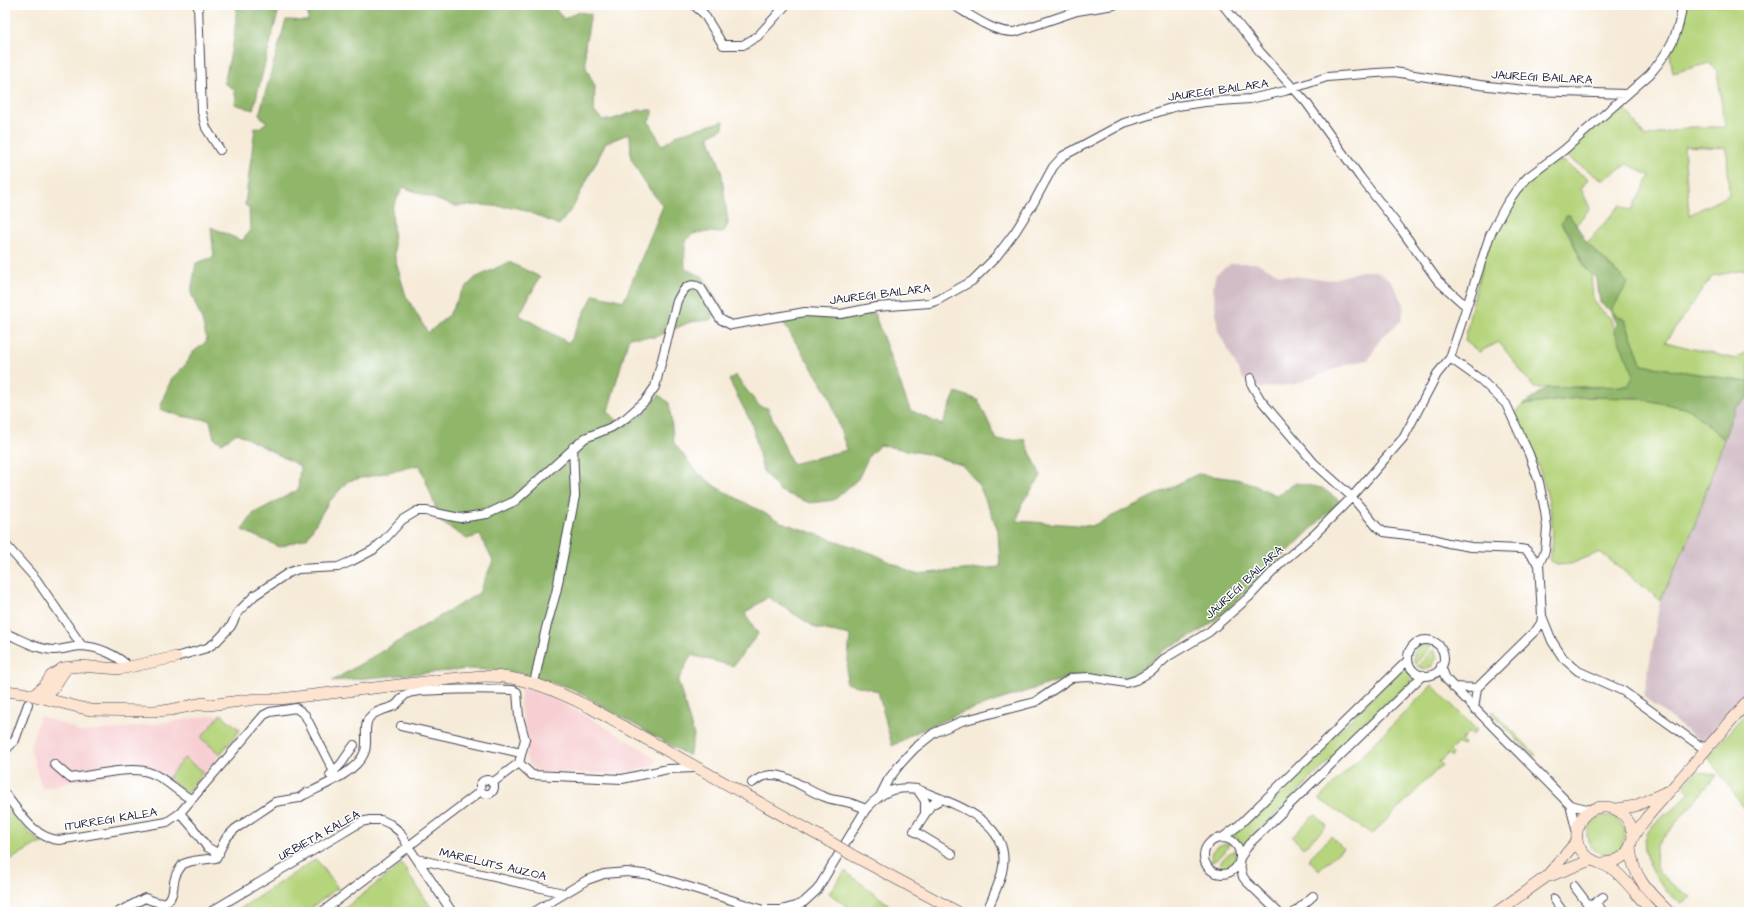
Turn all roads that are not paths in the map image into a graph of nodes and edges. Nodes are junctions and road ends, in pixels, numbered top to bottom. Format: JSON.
{"nodes":[{"id":1,"x":198,"y":5,"type":"edge"},
{"id":2,"x":694,"y":5,"type":"edge"},
{"id":3,"x":786,"y":5,"type":"edge"},
{"id":4,"x":953,"y":5,"type":"edge"},
{"id":5,"x":1114,"y":5,"type":"edge"},
{"id":6,"x":1223,"y":5,"type":"edge"},
{"id":7,"x":1682,"y":5,"type":"edge"},
{"id":8,"x":1292,"y":88,"type":"junction"},
{"id":9,"x":1626,"y":94,"type":"junction"},
{"id":10,"x":220,"y":150,"type":"dead end"},
{"id":11,"x":1466,"y":306,"type":"junction"},
{"id":12,"x":1450,"y":358,"type":"junction"},
{"id":13,"x":1251,"y":378,"type":"dead end"},
{"id":14,"x":573,"y":447,"type":"junction"},
{"id":15,"x":1352,"y":497,"type":"junction"},
{"id":16,"x":5,"y":544,"type":"edge"},
{"id":17,"x":1538,"y":564,"type":"junction"},
{"id":18,"x":1542,"y":616,"type":"junction"},
{"id":19,"x":1538,"y":628,"type":"junction"},
{"id":20,"x":5,"y":633,"type":"edge"},
{"id":21,"x":1550,"y":635,"type":"junction"},
{"id":22,"x":82,"y":646,"type":"junction"},
{"id":23,"x":176,"y":657,"type":"joint"},
{"id":24,"x":1408,"y":660,"type":"junction"},
{"id":25,"x":1441,"y":666,"type":"junction"},
{"id":26,"x":67,"y":667,"type":"junction"},
{"id":27,"x":130,"y":667,"type":"junction"},
{"id":28,"x":1432,"y":674,"type":"junction"},
{"id":29,"x":1423,"y":675,"type":"junction"},
{"id":30,"x":1445,"y":678,"type":"junction"},
{"id":31,"x":534,"y":683,"type":"junction"},
{"id":32,"x":5,"y":684,"type":"edge"},
{"id":33,"x":56,"y":685,"type":"junction"},
{"id":34,"x":1453,"y":687,"type":"junction"},
{"id":35,"x":1477,"y":688,"type":"junction"},
{"id":36,"x":5,"y":690,"type":"edge"},
{"id":37,"x":32,"y":698,"type":"junction"},
{"id":38,"x":1749,"y":700,"type":"edge"},
{"id":39,"x":66,"y":704,"type":"junction"},
{"id":40,"x":1474,"y":709,"type":"junction"},
{"id":41,"x":401,"y":726,"type":"dead end"},
{"id":42,"x":354,"y":745,"type":"dead end"},
{"id":43,"x":1708,"y":747,"type":"junction"},
{"id":44,"x":5,"y":751,"type":"edge"},
{"id":45,"x":521,"y":753,"type":"junction"},
{"id":46,"x":519,"y":763,"type":"junction"},
{"id":47,"x":54,"y":764,"type":"dead end"},
{"id":48,"x":697,"y":768,"type":"junction"},
{"id":49,"x":334,"y":772,"type":"junction"},
{"id":50,"x":752,"y":783,"type":"dead end"},
{"id":51,"x":917,"y":789,"type":"junction"},
{"id":52,"x":1672,"y":790,"type":"junction"},
{"id":53,"x":5,"y":794,"type":"edge"},
{"id":54,"x":881,"y":794,"type":"junction"},
{"id":55,"x":304,"y":795,"type":"junction"},
{"id":56,"x":191,"y":799,"type":"junction"},
{"id":57,"x":942,"y":799,"type":"junction"},
{"id":58,"x":1570,"y":805,"type":"junction"},
{"id":59,"x":866,"y":809,"type":"junction"},
{"id":60,"x":1617,"y":809,"type":"junction"},
{"id":61,"x":1591,"y":810,"type":"junction"},
{"id":62,"x":925,"y":812,"type":"junction"},
{"id":63,"x":182,"y":815,"type":"junction"},
{"id":64,"x":1577,"y":836,"type":"junction"},
{"id":65,"x":1222,"y":838,"type":"junction"},
{"id":66,"x":1631,"y":843,"type":"junction"},
{"id":67,"x":408,"y":846,"type":"junction"},
{"id":68,"x":219,"y":854,"type":"junction"},
{"id":69,"x":952,"y":854,"type":"dead end"},
{"id":70,"x":417,"y":859,"type":"junction"},
{"id":71,"x":1240,"y":861,"type":"junction"},
{"id":72,"x":1596,"y":861,"type":"junction"},
{"id":73,"x":1228,"y":874,"type":"junction"},
{"id":74,"x":1243,"y":877,"type":"junction"},
{"id":75,"x":1546,"y":877,"type":"junction"},
{"id":76,"x":1574,"y":886,"type":"dead end"},
{"id":77,"x":563,"y":893,"type":"junction"},
{"id":78,"x":1313,"y":896,"type":"dead end"},
{"id":79,"x":1554,"y":899,"type":"dead end"},
{"id":80,"x":1593,"y":905,"type":"edge"},
{"id":81,"x":989,"y":909,"type":"edge"},
{"id":82,"x":1648,"y":909,"type":"edge"},
{"id":83,"x":1501,"y":910,"type":"edge"},
{"id":84,"x":118,"y":912,"type":"edge"},
{"id":85,"x":210,"y":912,"type":"edge"},
{"id":86,"x":322,"y":912,"type":"edge"},
{"id":87,"x":452,"y":912,"type":"edge"},
{"id":88,"x":534,"y":912,"type":"edge"},
{"id":89,"x":958,"y":912,"type":"edge"},
{"id":90,"x":982,"y":912,"type":"edge"},
{"id":91,"x":1278,"y":912,"type":"edge"},
{"id":92,"x":1295,"y":912,"type":"edge"},
{"id":93,"x":1563,"y":912,"type":"edge"},
{"id":94,"x":1603,"y":912,"type":"edge"},
{"id":95,"x":1669,"y":912,"type":"edge"}],
"edges":[{"from":1,"to":10,"type":"street"},
{"from":2,"to":3,"type":"street"},
{"from":4,"to":5,"type":"street"},
{"from":6,"to":8,"type":"street","name":"JAUREGI BAILARA"},
{"from":7,"to":9,"type":"street","name":"JAUREGI BAILARA"},
{"from":8,"to":9,"type":"street","name":"JAUREGI BAILARA"},
{"from":8,"to":11,"type":"street","name":"JAUREGI BAILARA"},
{"from":8,"to":14,"type":"street","name":"JAUREGI BAILARA"},
{"from":9,"to":11,"type":"street","name":"JAUREGI BAILARA"},
{"from":11,"to":12,"type":"street","name":"JAUREGI BAILARA"},
{"from":12,"to":15,"type":"street","name":"JAUREGI BAILARA"},
{"from":12,"to":17,"type":"street"},
{"from":13,"to":15,"type":"street"},
{"from":14,"to":23,"type":"street","name":"JAUREGI BAILARA"},
{"from":14,"to":31,"type":"street"},
{"from":15,"to":17,"type":"street"},
{"from":15,"to":54,"type":"street","name":"JAUREGI BAILARA"},
{"from":16,"to":22,"type":"street"},
{"from":17,"to":18,"type":"street"},
{"from":18,"to":19,"type":"street"},
{"from":18,"to":21,"type":"street"},
{"from":19,"to":21,"type":"street"},
{"from":19,"to":35,"type":"street"},
{"from":20,"to":22,"type":"street"},
{"from":21,"to":43,"type":"street"},
{"from":22,"to":27,"type":"street"},
{"from":23,"to":27,"type":"main road"},
{"from":24,"to":25,"type":"street"},
{"from":24,"to":29,"type":"street"},
{"from":24,"to":65,"type":"street"},
{"from":25,"to":28,"type":"street"},
{"from":25,"to":30,"type":"street"},
{"from":26,"to":27,"type":"main road"},
{"from":26,"to":33,"type":"main road"},
{"from":26,"to":37,"type":"main road"},
{"from":28,"to":29,"type":"street"},
{"from":28,"to":30,"type":"street"},
{"from":29,"to":71,"type":"street"},
{"from":30,"to":34,"type":"street"},
{"from":31,"to":39,"type":"main road"},
{"from":31,"to":48,"type":"main road"},
{"from":32,"to":37,"type":"main road"},
{"from":33,"to":37,"type":"main road"},
{"from":33,"to":39,"type":"main road"},
{"from":34,"to":35,"type":"street"},
{"from":34,"to":40,"type":"street"},
{"from":35,"to":40,"type":"street"},
{"from":36,"to":37,"type":"main road"},
{"from":37,"to":39,"type":"main road"},
{"from":37,"to":44,"type":"street"},
{"from":38,"to":43,"type":"main road"},
{"from":40,"to":58,"type":"street"},
{"from":41,"to":45,"type":"street"},
{"from":42,"to":49,"type":"street"},
{"from":43,"to":52,"type":"main road"},
{"from":45,"to":46,"type":"street"},
{"from":45,"to":55,"type":"street"},
{"from":46,"to":48,"type":"street"},
{"from":46,"to":67,"type":"street"},
{"from":47,"to":56,"type":"street"},
{"from":48,"to":89,"type":"main road","bridge":true},
{"from":49,"to":55,"type":"street"},
{"from":49,"to":56,"type":"street","name":"ITURREGI KALEA"},
{"from":50,"to":59,"type":"street"},
{"from":51,"to":54,"type":"street"},
{"from":51,"to":57,"type":"street"},
{"from":51,"to":62,"type":"street"},
{"from":52,"to":60,"type":"main road"},
{"from":52,"to":66,"type":"main road"},
{"from":53,"to":63,"type":"street","name":"ITURREGI KALEA"},
{"from":54,"to":59,"type":"street"},
{"from":55,"to":68,"type":"street"},
{"from":56,"to":63,"type":"street","name":"ITURREGI KALEA"},
{"from":57,"to":62,"type":"street"},
{"from":57,"to":81,"type":"street"},
{"from":58,"to":61,"type":"street"},
{"from":58,"to":64,"type":"street"},
{"from":59,"to":77,"type":"street"},
{"from":60,"to":61,"type":"main road"},
{"from":60,"to":66,"type":"main road"},
{"from":61,"to":64,"type":"main road"},
{"from":62,"to":69,"type":"street"},
{"from":63,"to":68,"type":"street"},
{"from":64,"to":72,"type":"main road"},
{"from":64,"to":75,"type":"main road"},
{"from":65,"to":71,"type":"street"},
{"from":65,"to":73,"type":"street"},
{"from":66,"to":72,"type":"main road"},
{"from":66,"to":95,"type":"main road"},
{"from":67,"to":70,"type":"street","name":"URBIETA KALEA"},
{"from":67,"to":85,"type":"street","name":"URBIETA KALEA"},
{"from":67,"to":86,"type":"street"},
{"from":68,"to":84,"type":"street"},
{"from":70,"to":77,"type":"street","name":"MARIELUTS AUZOA"},
{"from":70,"to":87,"type":"street","name":"URBIETA KALEA"},
{"from":71,"to":73,"type":"street"},
{"from":71,"to":74,"type":"street"},
{"from":72,"to":75,"type":"main road"},
{"from":72,"to":82,"type":"main road"},
{"from":73,"to":74,"type":"street"},
{"from":74,"to":91,"type":"street"},
{"from":75,"to":83,"type":"main road"},
{"from":76,"to":80,"type":"street"},
{"from":77,"to":88,"type":"street"},
{"from":78,"to":92,"type":"street"},
{"from":79,"to":93,"type":"street"},
{"from":80,"to":94,"type":"street"},
{"from":81,"to":90,"type":"street"}]}
